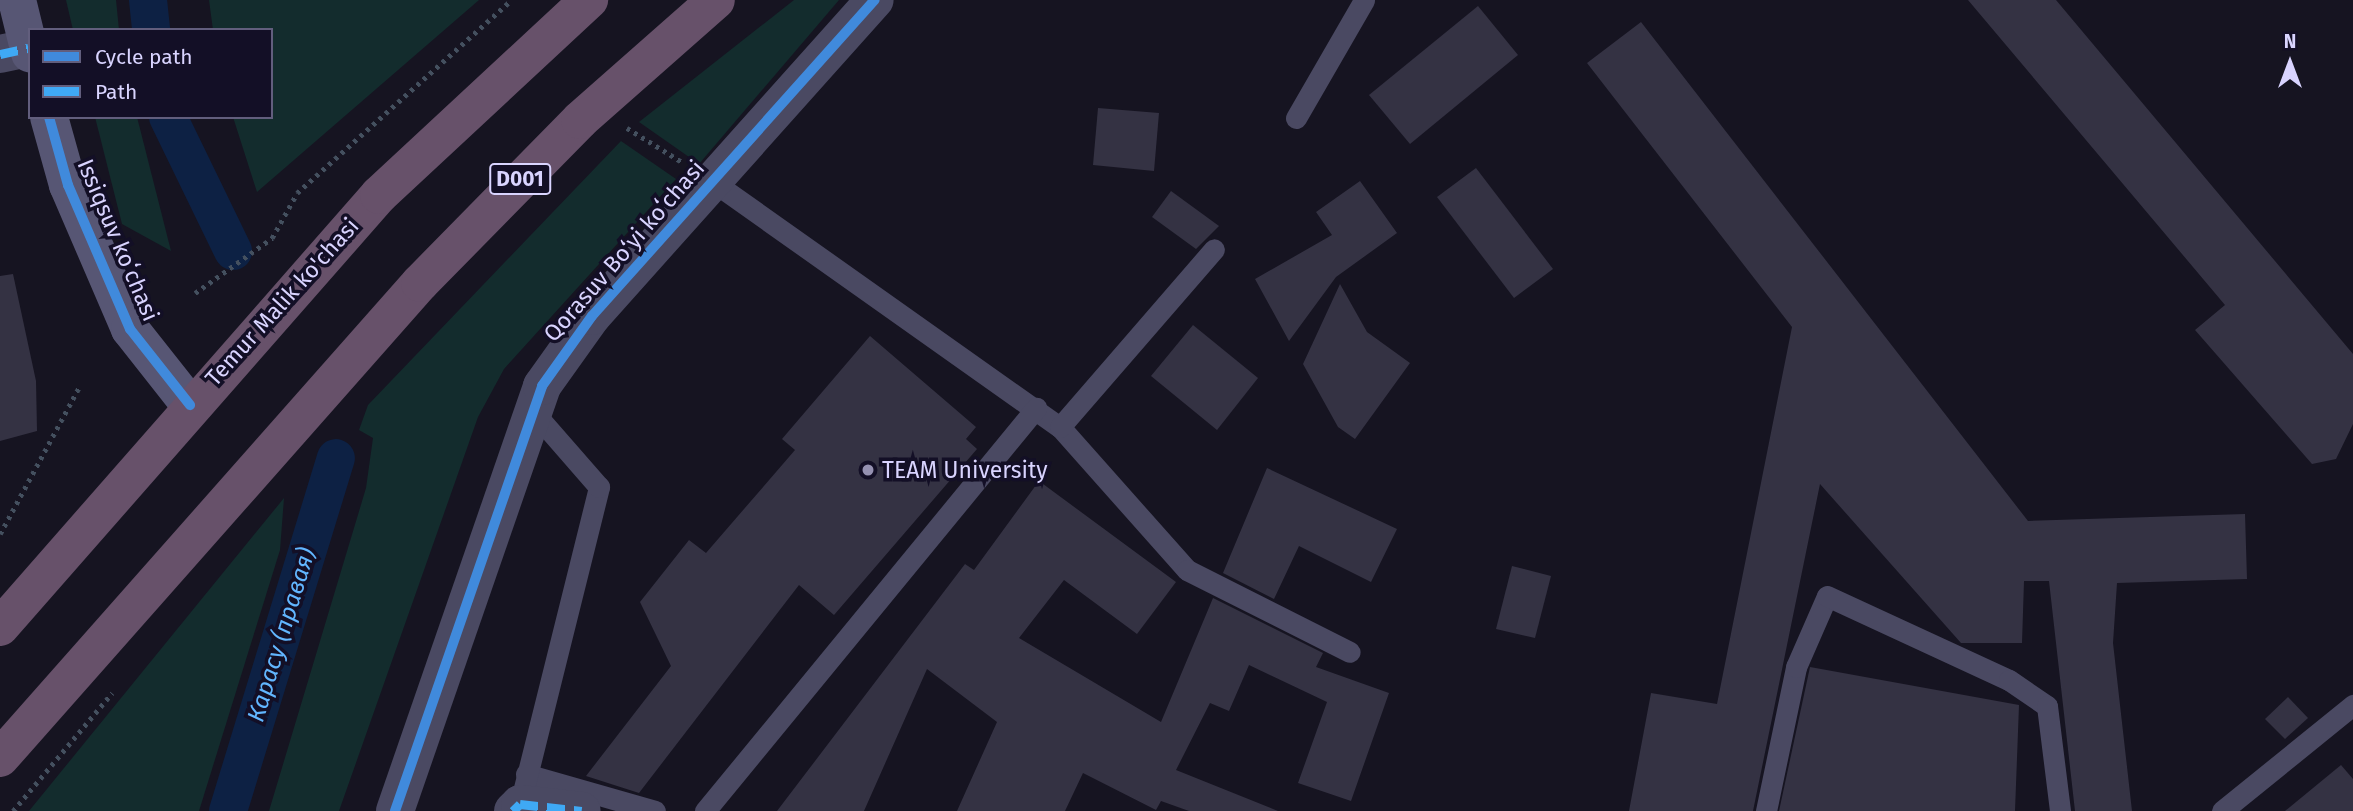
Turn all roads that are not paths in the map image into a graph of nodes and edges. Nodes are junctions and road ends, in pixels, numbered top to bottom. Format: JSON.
{"nodes":[{"id":1,"x":17,"y":0,"type":"edge"},
{"id":2,"x":589,"y":0,"type":"edge"},
{"id":3,"x":716,"y":0,"type":"edge"},
{"id":4,"x":875,"y":0,"type":"edge"},
{"id":5,"x":1364,"y":0,"type":"edge"},
{"id":6,"x":19,"y":52,"type":"edge"},
{"id":7,"x":1296,"y":118,"type":"dead end"},
{"id":8,"x":49,"y":119,"type":"edge"},
{"id":9,"x":712,"y":181,"type":"junction"},
{"id":10,"x":1214,"y":249,"type":"dead end"},
{"id":11,"x":190,"y":405,"type":"junction"},
{"id":12,"x":530,"y":408,"type":"junction"},
{"id":13,"x":1036,"y":408,"type":"junction"},
{"id":14,"x":1060,"y":427,"type":"junction"},
{"id":15,"x":0,"y":627,"type":"edge"},
{"id":16,"x":1350,"y":652,"type":"dead end"},
{"id":17,"x":2353,"y":705,"type":"edge"},
{"id":18,"x":0,"y":758,"type":"edge"},
{"id":19,"x":520,"y":796,"type":"edge"},
{"id":20,"x":395,"y":811,"type":"edge"},
{"id":21,"x":582,"y":811,"type":"edge"},
{"id":22,"x":654,"y":811,"type":"edge"},
{"id":23,"x":705,"y":811,"type":"edge"},
{"id":24,"x":1766,"y":811,"type":"edge"},
{"id":25,"x":2060,"y":811,"type":"edge"},
{"id":26,"x":2222,"y":811,"type":"edge"}],
"edges":[{"from":1,"to":6,"type":"street"},
{"from":2,"to":11,"type":"highway","name":"Temur Malik ko'chasi"},
{"from":3,"to":18,"type":"highway","number":"D001"},
{"from":4,"to":9,"type":"street","name":"Qorasuv Bo‘yi koʻchasi"},
{"from":5,"to":7,"type":"lane"},
{"from":8,"to":11,"type":"street","name":"Issiqsuv koʻchasi"},
{"from":9,"to":12,"type":"street","name":"Qorasuv Bo‘yi koʻchasi"},
{"from":9,"to":13,"type":"lane"},
{"from":10,"to":14,"type":"lane"},
{"from":11,"to":15,"type":"highway","name":"Temur Malik ko'chasi"},
{"from":12,"to":19,"type":"lane"},
{"from":12,"to":20,"type":"street","name":"Qorasuv Bo‘yi koʻchasi"},
{"from":13,"to":14,"type":"lane"},
{"from":13,"to":23,"type":"lane"},
{"from":14,"to":16,"type":"lane"},
{"from":17,"to":26,"type":"lane"},
{"from":19,"to":21,"type":"street"},
{"from":19,"to":22,"type":"lane"},
{"from":24,"to":25,"type":"lane"}]}
